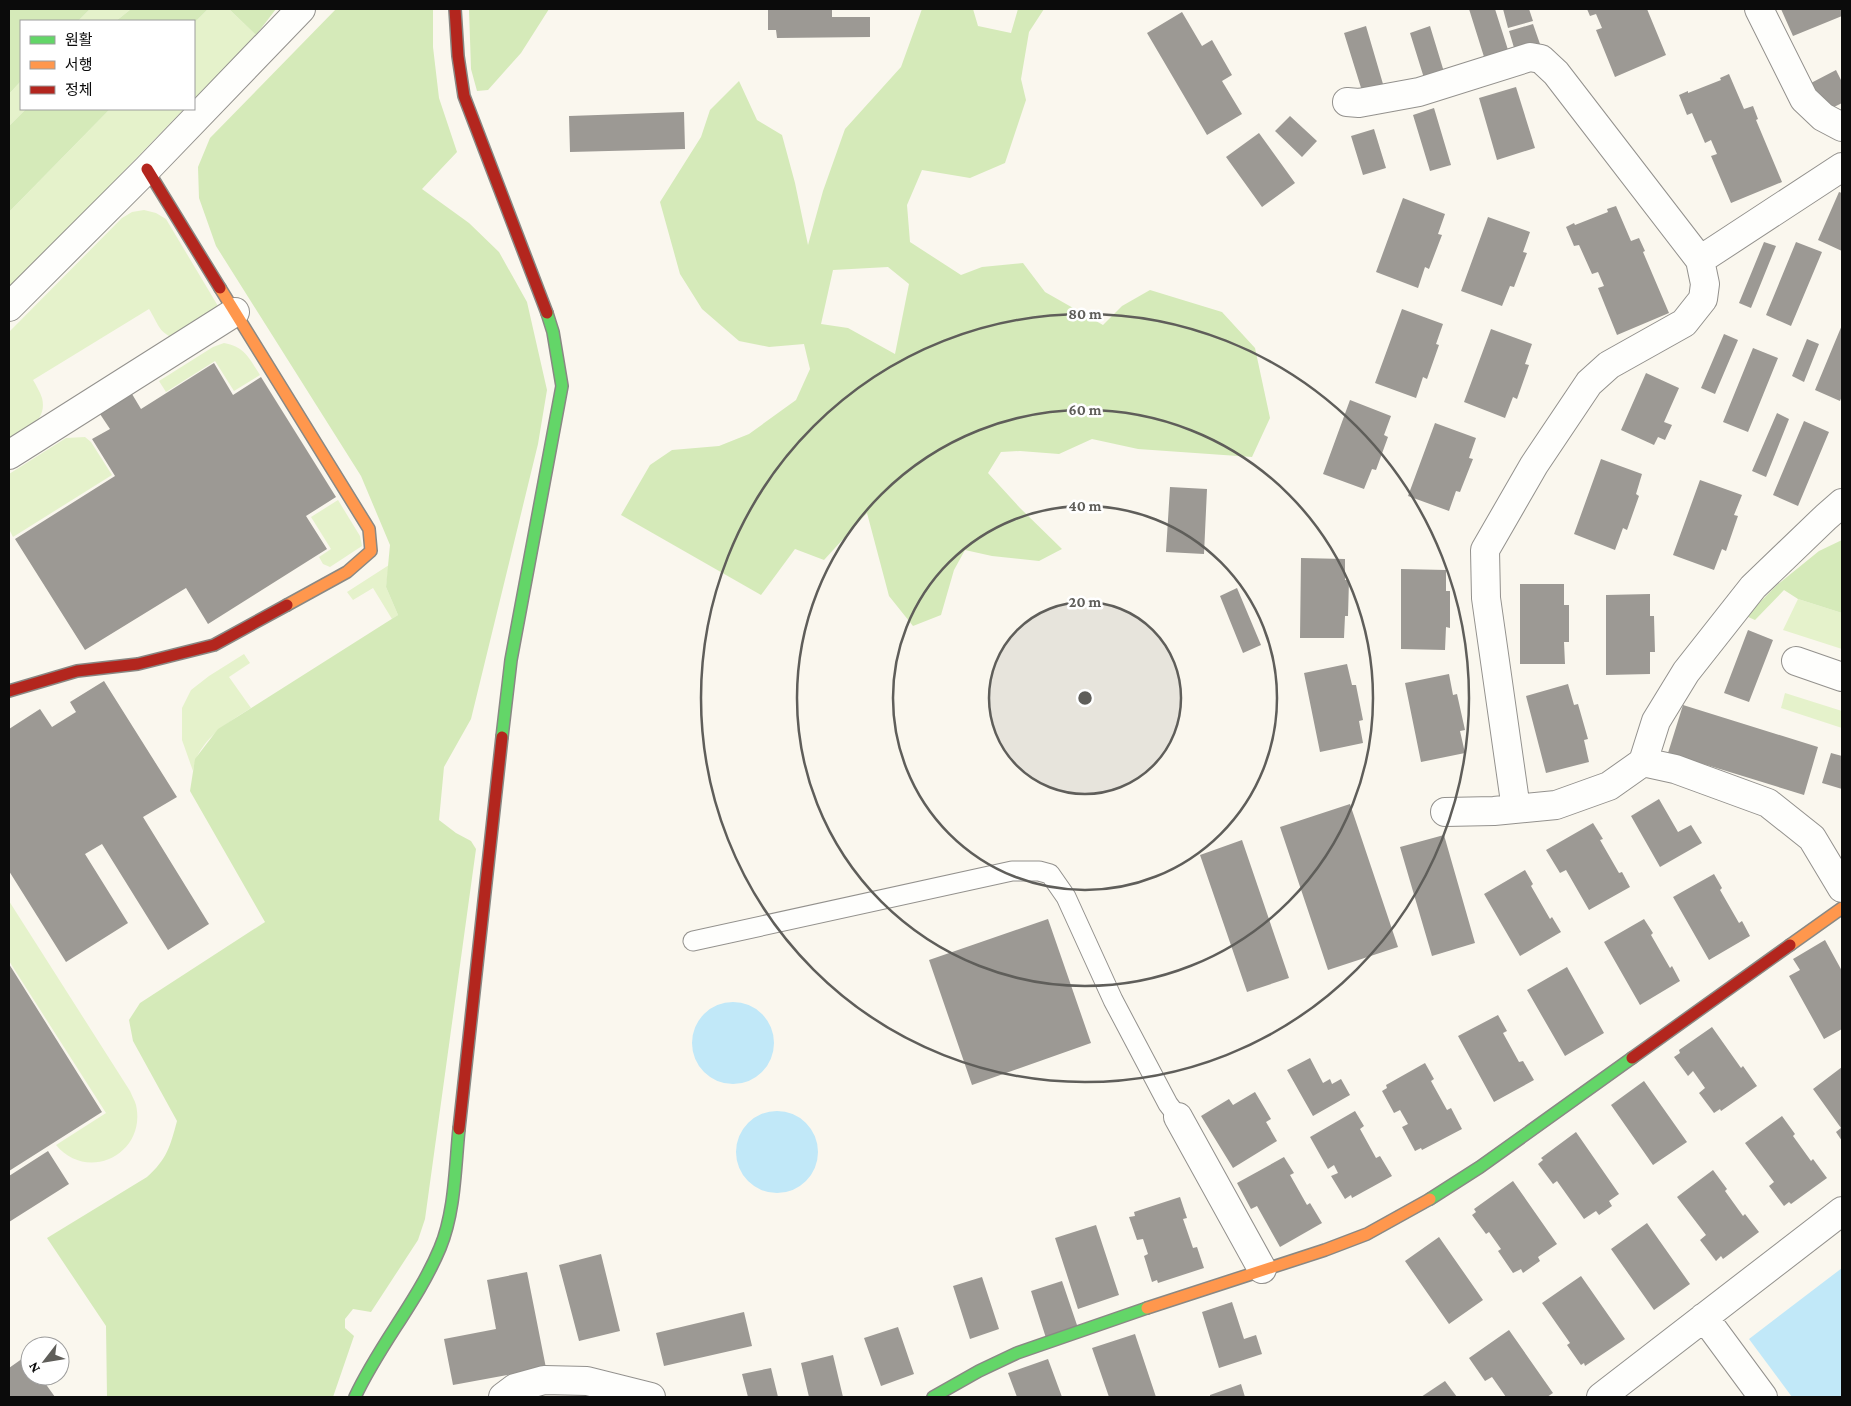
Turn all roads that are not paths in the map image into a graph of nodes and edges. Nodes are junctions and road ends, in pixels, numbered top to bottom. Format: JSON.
{"nodes":[{"id":1,"x":301,"y":9,"type":"edge"},
{"id":2,"x":455,"y":9,"type":"edge"},
{"id":3,"x":1759,"y":9,"type":"edge"},
{"id":4,"x":1347,"y":102,"type":"dead end"},
{"id":5,"x":1842,"y":127,"type":"edge"},
{"id":6,"x":1842,"y":168,"type":"edge"},
{"id":7,"x":147,"y":169,"type":"junction"},
{"id":8,"x":1700,"y":260,"type":"junction"},
{"id":9,"x":9,"y":307,"type":"edge"},
{"id":10,"x":235,"y":312,"type":"junction"},
{"id":11,"x":9,"y":455,"type":"edge"},
{"id":12,"x":1842,"y":503,"type":"edge"},
{"id":13,"x":1796,"y":661,"type":"dead end"},
{"id":14,"x":1842,"y":677,"type":"edge"},
{"id":15,"x":9,"y":691,"type":"edge"},
{"id":16,"x":1643,"y":762,"type":"junction"},
{"id":17,"x":1516,"y":809,"type":"junction"},
{"id":18,"x":1445,"y":812,"type":"dead end"},
{"id":19,"x":1842,"y":888,"type":"edge"},
{"id":20,"x":1842,"y":908,"type":"edge"},
{"id":21,"x":693,"y":941,"type":"dead end"},
{"id":22,"x":1178,"y":1118,"type":"joint"},
{"id":23,"x":1842,"y":1211,"type":"edge"},
{"id":24,"x":1262,"y":1269,"type":"junction"},
{"id":25,"x":1704,"y":1317,"type":"junction"},
{"id":26,"x":355,"y":1397,"type":"edge"},
{"id":27,"x":503,"y":1397,"type":"edge"},
{"id":28,"x":651,"y":1397,"type":"edge"},
{"id":29,"x":933,"y":1397,"type":"edge"},
{"id":30,"x":1601,"y":1397,"type":"edge"},
{"id":31,"x":1763,"y":1397,"type":"edge"}],
"edges":[{"from":1,"to":7,"type":"street"},
{"from":2,"to":26,"type":"street"},
{"from":3,"to":5,"type":"street"},
{"from":4,"to":8,"type":"street"},
{"from":6,"to":8,"type":"street"},
{"from":7,"to":9,"type":"street"},
{"from":7,"to":10,"type":"street"},
{"from":8,"to":17,"type":"street"},
{"from":10,"to":11,"type":"street"},
{"from":10,"to":15,"type":"street"},
{"from":12,"to":16,"type":"street"},
{"from":13,"to":14,"type":"street"},
{"from":16,"to":17,"type":"street"},
{"from":16,"to":19,"type":"street"},
{"from":17,"to":18,"type":"street"},
{"from":20,"to":24,"type":"street"},
{"from":21,"to":22,"type":"lane"},
{"from":22,"to":24,"type":"street"},
{"from":23,"to":25,"type":"street"},
{"from":24,"to":29,"type":"street"},
{"from":25,"to":30,"type":"street"},
{"from":25,"to":31,"type":"street"},
{"from":27,"to":28,"type":"street"}]}
